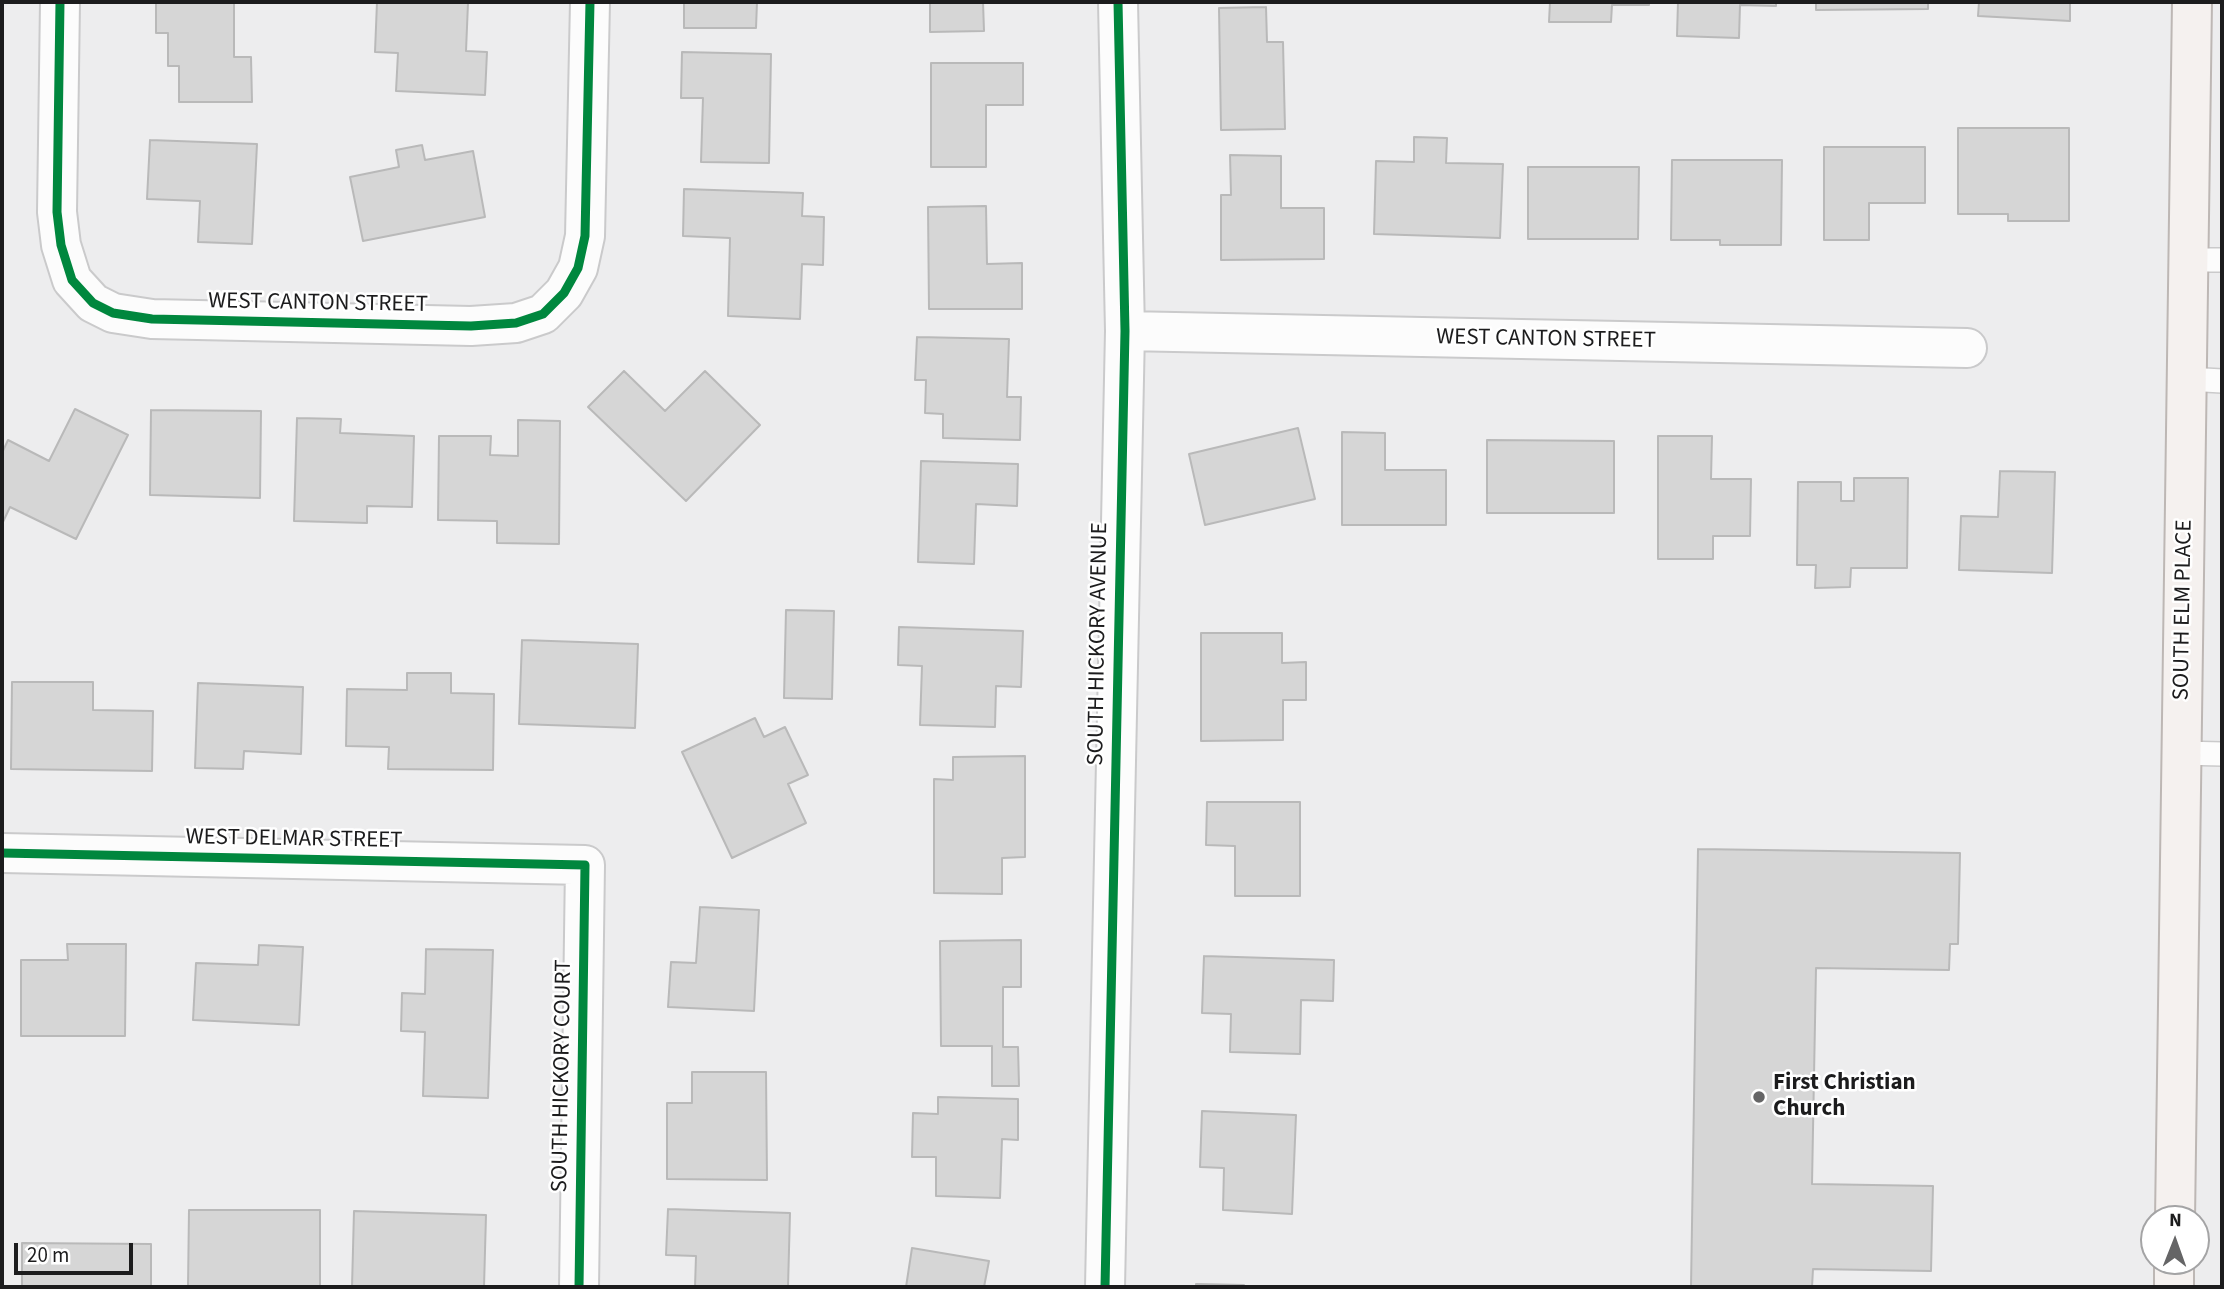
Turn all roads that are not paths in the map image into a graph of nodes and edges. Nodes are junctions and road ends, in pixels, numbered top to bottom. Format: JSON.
{"nodes":[{"id":1,"x":60,"y":2,"type":"edge"},
{"id":2,"x":590,"y":2,"type":"edge"},
{"id":3,"x":1118,"y":2,"type":"edge"},
{"id":4,"x":2192,"y":2,"type":"edge"},
{"id":5,"x":2205,"y":260,"type":"edge"},
{"id":6,"x":1125,"y":331,"type":"junction"},
{"id":7,"x":1967,"y":348,"type":"dead end"},
{"id":8,"x":2205,"y":380,"type":"edge"},
{"id":9,"x":2182,"y":753,"type":"junction"},
{"id":10,"x":2222,"y":754,"type":"edge"},
{"id":11,"x":2,"y":853,"type":"edge"},
{"id":12,"x":585,"y":865,"type":"joint"},
{"id":13,"x":2175,"y":1205,"type":"edge"},
{"id":14,"x":579,"y":1287,"type":"edge"},
{"id":15,"x":1105,"y":1287,"type":"edge"}],
"edges":[{"from":1,"to":2,"type":"street","name":"WEST CANTON STREET"},
{"from":3,"to":6,"type":"street","name":"SOUTH HICKORY AVENUE"},
{"from":4,"to":5,"type":"main road","name":"SOUTH ELM PLACE"},
{"from":5,"to":8,"type":"main road","name":"SOUTH ELM PLACE"},
{"from":6,"to":7,"type":"street","name":"WEST CANTON STREET"},
{"from":6,"to":15,"type":"street","name":"SOUTH HICKORY AVENUE"},
{"from":8,"to":9,"type":"main road","name":"SOUTH ELM PLACE"},
{"from":9,"to":10,"type":"lane"},
{"from":9,"to":13,"type":"main road","name":"SOUTH ELM PLACE"},
{"from":11,"to":12,"type":"street","name":"WEST DELMAR STREET"},
{"from":12,"to":14,"type":"street","name":"SOUTH HICKORY COURT"}]}
